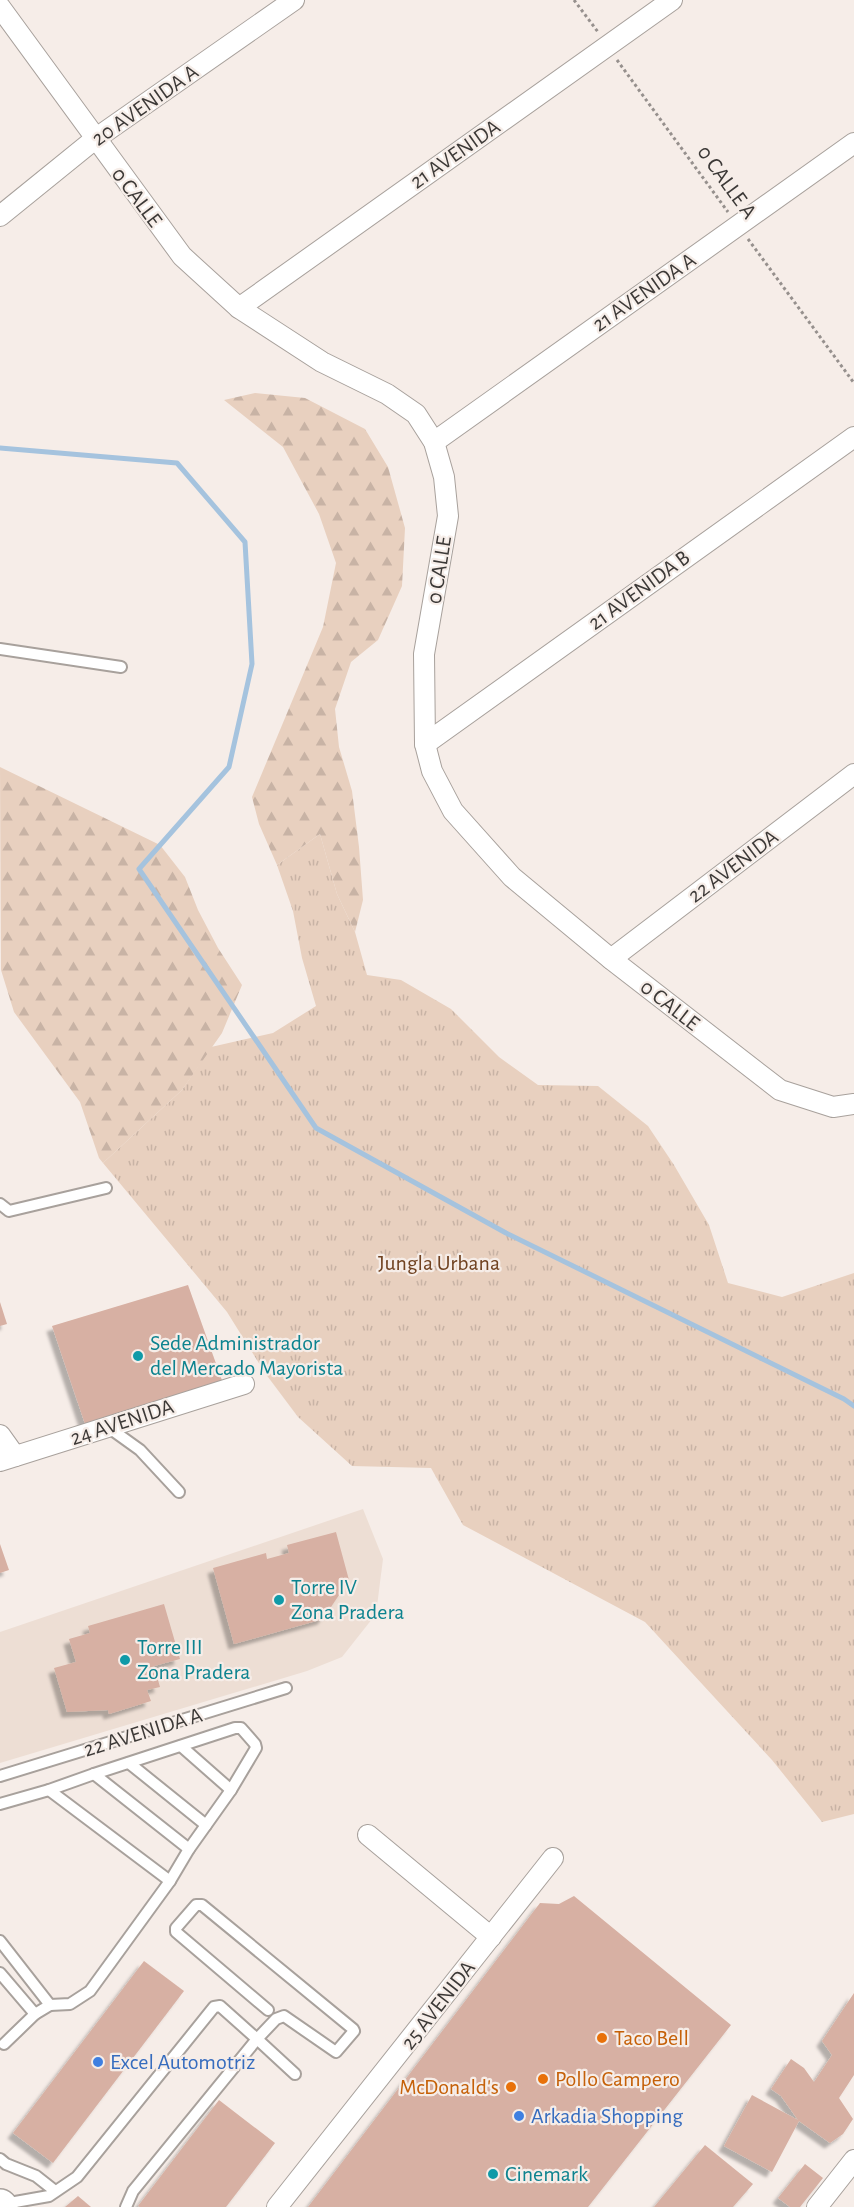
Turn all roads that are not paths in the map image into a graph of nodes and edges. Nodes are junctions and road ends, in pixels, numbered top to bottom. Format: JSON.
{"nodes":[{"id":1,"x":294,"y":0,"type":"edge"},
{"id":2,"x":672,"y":0,"type":"edge"},
{"id":3,"x":1,"y":12,"type":"edge"},
{"id":4,"x":95,"y":139,"type":"junction"},
{"id":5,"x":854,"y":143,"type":"edge"},
{"id":6,"x":0,"y":216,"type":"edge"},
{"id":7,"x":239,"y":308,"type":"junction"},
{"id":8,"x":854,"y":437,"type":"edge"},
{"id":9,"x":434,"y":442,"type":"junction"},
{"id":10,"x":0,"y":649,"type":"edge"},
{"id":11,"x":121,"y":667,"type":"dead end"},
{"id":12,"x":425,"y":744,"type":"junction"},
{"id":13,"x":854,"y":774,"type":"edge"},
{"id":14,"x":611,"y":959,"type":"junction"},
{"id":15,"x":854,"y":1104,"type":"edge"},
{"id":16,"x":106,"y":1188,"type":"dead end"},
{"id":17,"x":0,"y":1204,"type":"edge"},
{"id":18,"x":244,"y":1384,"type":"dead end"},
{"id":19,"x":108,"y":1427,"type":"junction"},
{"id":20,"x":0,"y":1435,"type":"edge"},
{"id":21,"x":7,"y":1459,"type":"edge"},
{"id":22,"x":179,"y":1492,"type":"dead end"},
{"id":23,"x":286,"y":1688,"type":"dead end"},
{"id":24,"x":181,"y":1746,"type":"junction"},
{"id":25,"x":129,"y":1762,"type":"junction"},
{"id":26,"x":94,"y":1774,"type":"junction"},
{"id":27,"x":0,"y":1776,"type":"edge"},
{"id":28,"x":50,"y":1790,"type":"junction"},
{"id":29,"x":231,"y":1790,"type":"junction"},
{"id":30,"x":0,"y":1804,"type":"edge"},
{"id":31,"x":206,"y":1825,"type":"junction"},
{"id":32,"x":368,"y":1835,"type":"dead end"},
{"id":33,"x":189,"y":1849,"type":"junction"},
{"id":34,"x":553,"y":1858,"type":"dead end"},
{"id":35,"x":170,"y":1881,"type":"junction"},
{"id":36,"x":491,"y":1937,"type":"junction"},
{"id":37,"x":0,"y":1941,"type":"edge"},
{"id":38,"x":0,"y":1973,"type":"edge"},
{"id":39,"x":50,"y":2005,"type":"junction"},
{"id":40,"x":268,"y":2010,"type":"dead end"},
{"id":41,"x":36,"y":2014,"type":"junction"},
{"id":42,"x":257,"y":2039,"type":"junction"},
{"id":43,"x":1,"y":2043,"type":"edge"},
{"id":44,"x":295,"y":2074,"type":"dead end"},
{"id":45,"x":0,"y":2159,"type":"edge"},
{"id":46,"x":854,"y":2160,"type":"edge"},
{"id":47,"x":55,"y":2191,"type":"junction"},
{"id":48,"x":0,"y":2206,"type":"edge"},
{"id":49,"x":126,"y":2207,"type":"edge"},
{"id":50,"x":277,"y":2207,"type":"edge"},
{"id":51,"x":817,"y":2207,"type":"edge"}],
"edges":[{"from":1,"to":4,"type":"street","name":"20 AVENIDA A"},
{"from":2,"to":7,"type":"street","name":"21 AVENIDA"},
{"from":3,"to":4,"type":"street","name":"0 CALLE"},
{"from":4,"to":6,"type":"street","name":"20 AVENIDA A"},
{"from":4,"to":7,"type":"street","name":"0 CALLE"},
{"from":5,"to":9,"type":"street","name":"21 AVENIDA A"},
{"from":7,"to":9,"type":"street","name":"0 CALLE"},
{"from":8,"to":12,"type":"street","name":"21 AVENIDA B"},
{"from":9,"to":12,"type":"street","name":"0 CALLE"},
{"from":10,"to":11,"type":"lane"},
{"from":12,"to":14,"type":"street","name":"0 CALLE"},
{"from":13,"to":14,"type":"street","name":"22 AVENIDA"},
{"from":14,"to":15,"type":"street","name":"0 CALLE"},
{"from":16,"to":17,"type":"lane"},
{"from":18,"to":19,"type":"street","name":"24 AVENIDA"},
{"from":19,"to":21,"type":"street","name":"24 AVENIDA"},
{"from":19,"to":22,"type":"lane"},
{"from":20,"to":21,"type":"street"},
{"from":23,"to":27,"type":"lane","name":"22 AVENIDA A"},
{"from":24,"to":25,"type":"lane"},
{"from":24,"to":29,"type":"lane"},
{"from":24,"to":29,"type":"lane"},
{"from":25,"to":26,"type":"lane"},
{"from":25,"to":31,"type":"lane"},
{"from":26,"to":28,"type":"lane"},
{"from":26,"to":33,"type":"lane"},
{"from":28,"to":30,"type":"lane"},
{"from":28,"to":35,"type":"lane"},
{"from":29,"to":31,"type":"lane"},
{"from":31,"to":33,"type":"lane"},
{"from":32,"to":36,"type":"street"},
{"from":33,"to":35,"type":"lane"},
{"from":34,"to":36,"type":"street","name":"25 AVENIDA"},
{"from":35,"to":39,"type":"lane"},
{"from":36,"to":50,"type":"street","name":"25 AVENIDA"},
{"from":37,"to":39,"type":"lane"},
{"from":38,"to":41,"type":"lane"},
{"from":39,"to":41,"type":"lane"},
{"from":40,"to":42,"type":"lane"},
{"from":41,"to":43,"type":"lane"},
{"from":42,"to":44,"type":"lane"},
{"from":42,"to":47,"type":"lane"},
{"from":42,"to":49,"type":"lane"},
{"from":45,"to":47,"type":"lane"},
{"from":46,"to":51,"type":"street"},
{"from":47,"to":48,"type":"lane"}]}
